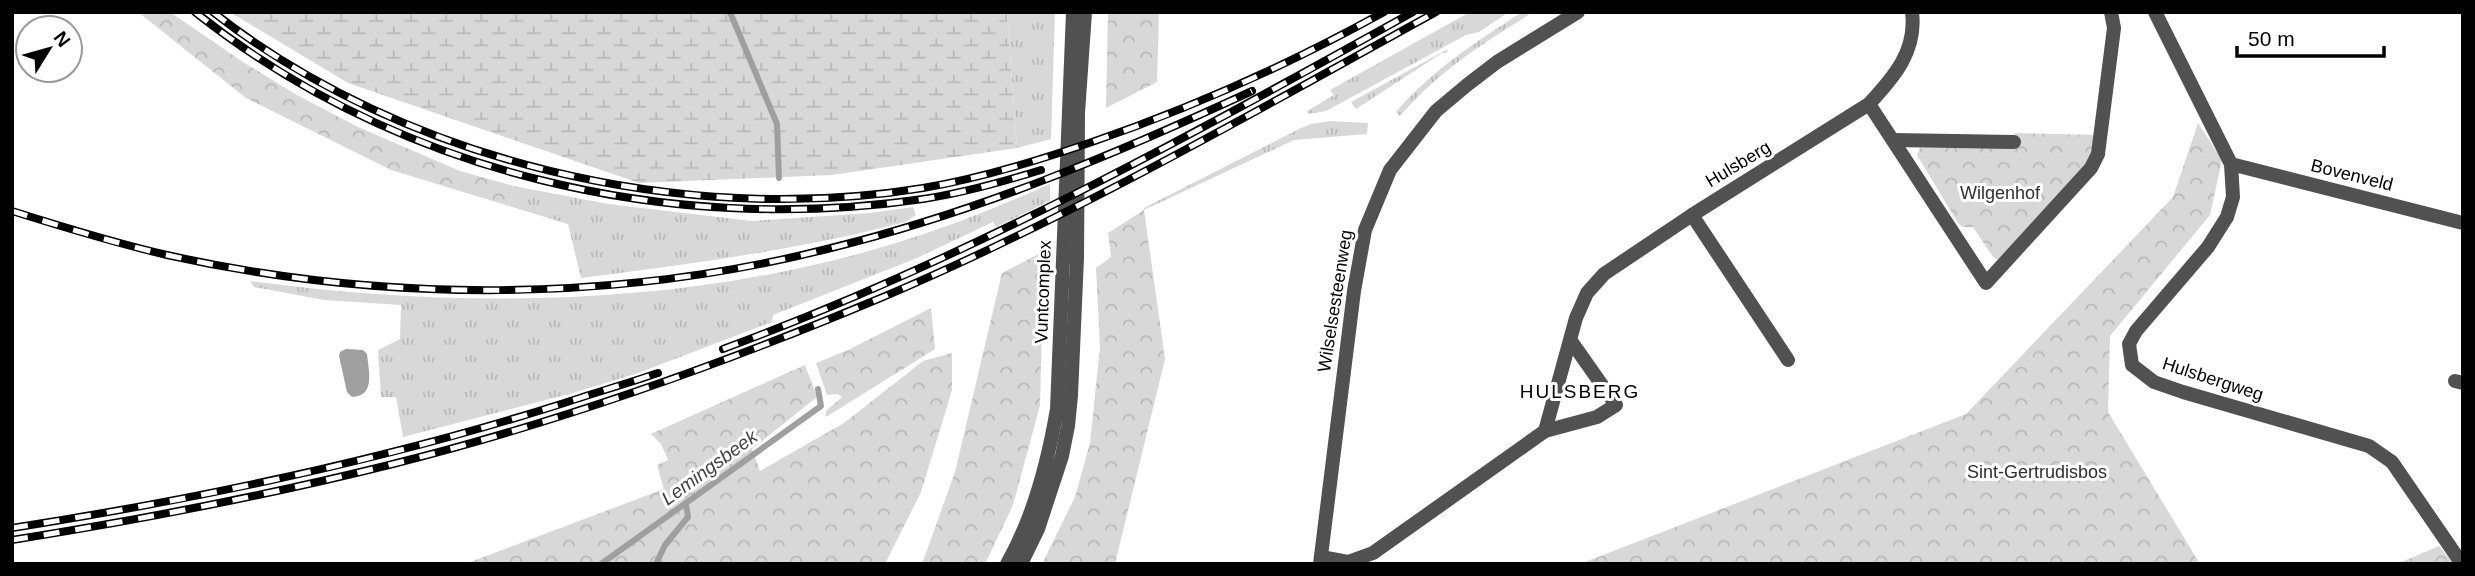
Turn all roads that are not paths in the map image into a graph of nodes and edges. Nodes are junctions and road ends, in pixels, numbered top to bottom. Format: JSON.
{"nodes":[{"id":1,"x":1073,"y":12,"type":"edge"},
{"id":2,"x":1085,"y":12,"type":"edge"},
{"id":3,"x":1578,"y":12,"type":"edge"},
{"id":4,"x":1912,"y":12,"type":"edge"},
{"id":5,"x":2111,"y":12,"type":"edge"},
{"id":6,"x":2155,"y":12,"type":"edge"},
{"id":7,"x":1870,"y":104,"type":"junction"},
{"id":8,"x":1073,"y":114,"type":"junction"},
{"id":9,"x":1893,"y":140,"type":"junction"},
{"id":10,"x":2014,"y":142,"type":"dead end"},
{"id":11,"x":2231,"y":164,"type":"junction"},
{"id":12,"x":1692,"y":215,"type":"junction"},
{"id":13,"x":2463,"y":223,"type":"edge"},
{"id":14,"x":1071,"y":260,"type":"junction"},
{"id":15,"x":1571,"y":341,"type":"junction"},
{"id":16,"x":1788,"y":360,"type":"dead end"},
{"id":17,"x":1545,"y":431,"type":"junction"},
{"id":18,"x":1320,"y":561,"type":"edge"},
{"id":19,"x":1007,"y":564,"type":"edge"},
{"id":20,"x":1021,"y":564,"type":"edge"},
{"id":21,"x":2462,"y":564,"type":"edge"}],
"edges":[{"from":1,"to":8,"type":"street","name":"Vuntcomplex"},
{"from":2,"to":8,"type":"street","name":"Vuntcomplex"},
{"from":3,"to":18,"type":"street","name":"Wilselsesteenweg"},
{"from":4,"to":7,"type":"street","name":"Hulsberg"},
{"from":5,"to":9,"type":"street"},
{"from":6,"to":11,"type":"street","name":"Hulsbergweg"},
{"from":7,"to":9,"type":"street"},
{"from":7,"to":12,"type":"street","name":"Hulsberg"},
{"from":8,"to":14,"type":"street","name":"Vuntcomplex"},
{"from":9,"to":10,"type":"street"},
{"from":11,"to":13,"type":"street","name":"Bovenveld"},
{"from":11,"to":21,"type":"street","name":"Hulsbergweg"},
{"from":12,"to":15,"type":"street","name":"Hulsberg"},
{"from":12,"to":16,"type":"street"},
{"from":14,"to":19,"type":"street","name":"Vuntcomplex"},
{"from":14,"to":20,"type":"street","name":"Vuntcomplex"},
{"from":15,"to":17,"type":"street","name":"Hulsberg"},
{"from":15,"to":17,"type":"street"},
{"from":17,"to":18,"type":"street"}]}
